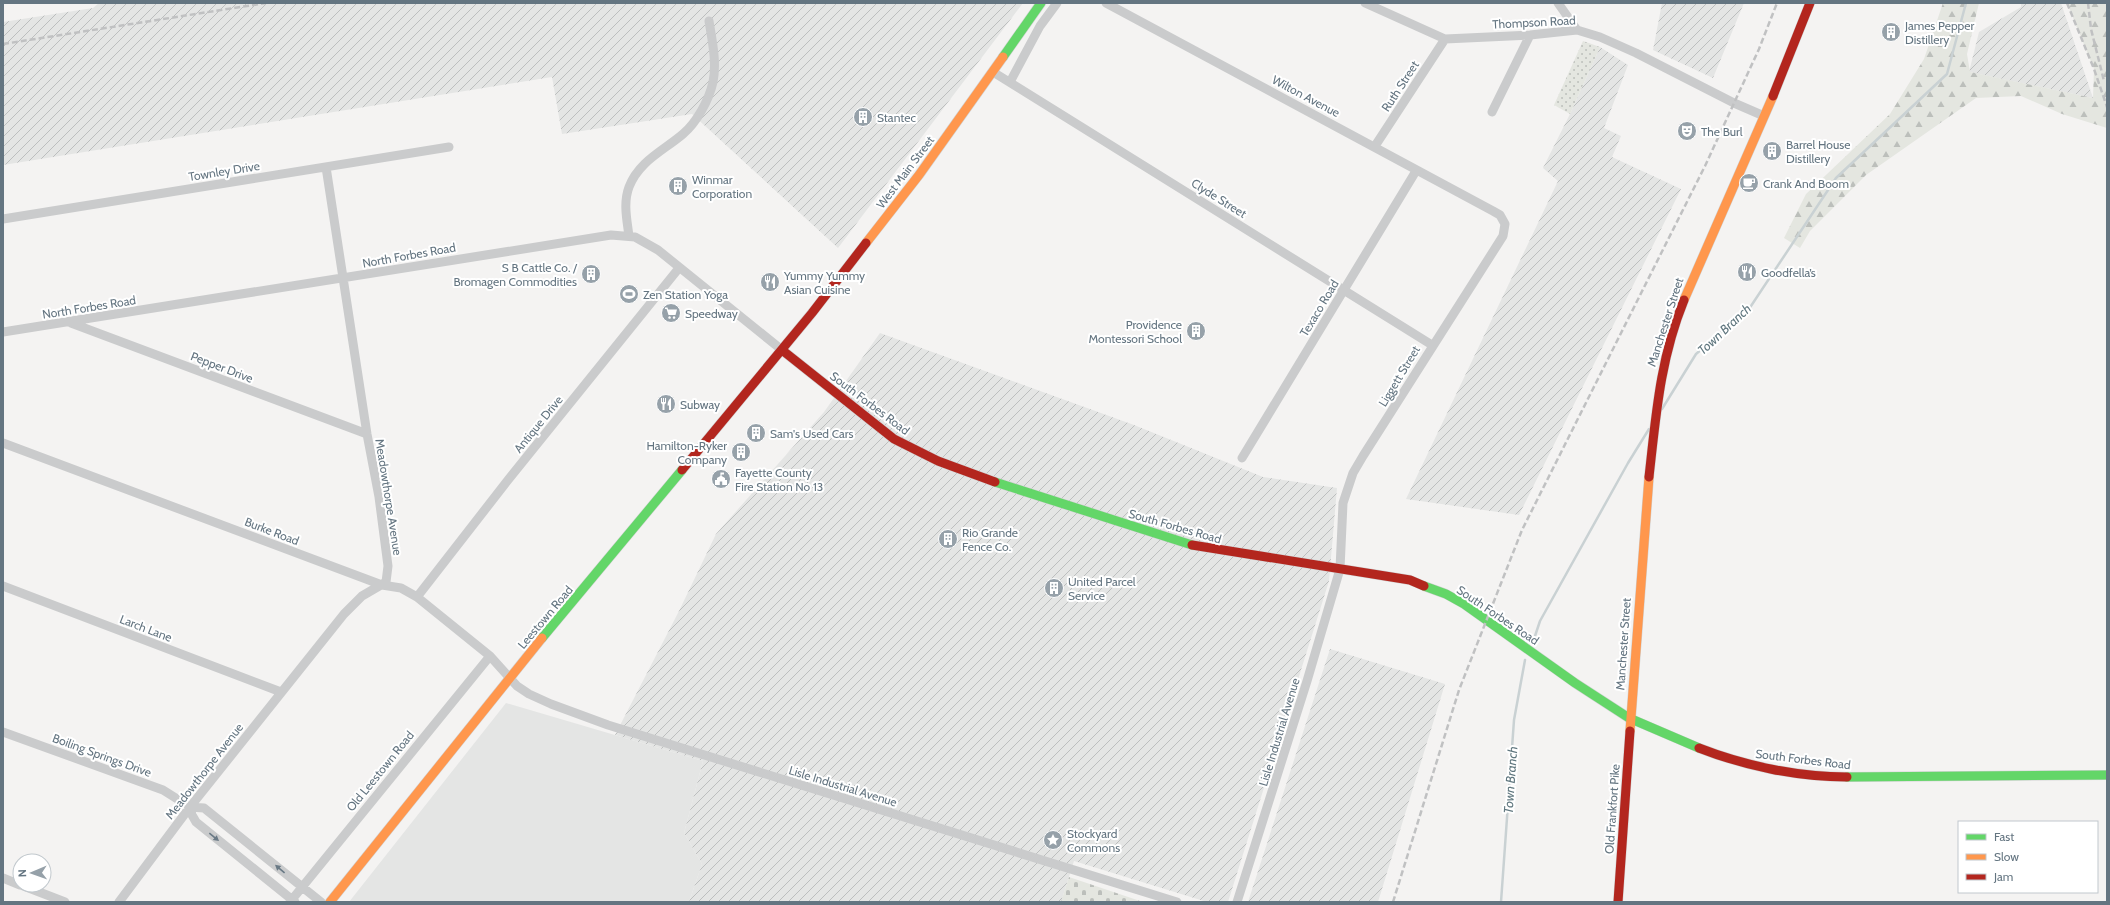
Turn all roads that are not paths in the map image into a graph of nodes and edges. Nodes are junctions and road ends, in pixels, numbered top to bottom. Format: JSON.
{"nodes":[{"id":1,"x":1041,"y":3,"type":"edge"},
{"id":2,"x":1057,"y":3,"type":"edge"},
{"id":3,"x":1106,"y":3,"type":"edge"},
{"id":4,"x":1365,"y":3,"type":"edge"},
{"id":5,"x":1558,"y":3,"type":"edge"},
{"id":6,"x":1810,"y":3,"type":"edge"},
{"id":7,"x":709,"y":21,"type":"dead end"},
{"id":8,"x":1577,"y":30,"type":"junction"},
{"id":9,"x":1530,"y":35,"type":"junction"},
{"id":10,"x":1445,"y":39,"type":"junction"},
{"id":11,"x":993,"y":72,"type":"junction"},
{"id":12,"x":1010,"y":82,"type":"junction"},
{"id":13,"x":1492,"y":112,"type":"dead end"},
{"id":14,"x":1764,"y":116,"type":"junction"},
{"id":15,"x":1375,"y":146,"type":"junction"},
{"id":16,"x":449,"y":147,"type":"dead end"},
{"id":17,"x":326,"y":167,"type":"junction"},
{"id":18,"x":1416,"y":171,"type":"junction"},
{"id":19,"x":1493,"y":211,"type":"joint"},
{"id":20,"x":3,"y":219,"type":"edge"},
{"id":21,"x":629,"y":236,"type":"junction"},
{"id":22,"x":679,"y":268,"type":"junction"},
{"id":23,"x":343,"y":279,"type":"junction"},
{"id":24,"x":1343,"y":290,"type":"junction"},
{"id":25,"x":69,"y":322,"type":"junction"},
{"id":26,"x":3,"y":332,"type":"edge"},
{"id":27,"x":1432,"y":345,"type":"junction"},
{"id":28,"x":782,"y":350,"type":"junction"},
{"id":29,"x":367,"y":434,"type":"junction"},
{"id":30,"x":3,"y":443,"type":"edge"},
{"id":31,"x":1242,"y":458,"type":"dead end"},
{"id":32,"x":1340,"y":569,"type":"junction"},
{"id":33,"x":382,"y":585,"type":"junction"},
{"id":34,"x":3,"y":586,"type":"edge"},
{"id":35,"x":417,"y":597,"type":"junction"},
{"id":36,"x":490,"y":656,"type":"junction"},
{"id":37,"x":509,"y":678,"type":"junction"},
{"id":38,"x":281,"y":692,"type":"junction"},
{"id":39,"x":1630,"y":718,"type":"junction"},
{"id":40,"x":3,"y":732,"type":"edge"},
{"id":41,"x":2107,"y":775,"type":"edge"},
{"id":42,"x":190,"y":807,"type":"junction"},
{"id":43,"x":301,"y":887,"type":"junction"},
{"id":44,"x":41,"y":893,"type":"edge"},
{"id":45,"x":292,"y":901,"type":"edge"},
{"id":46,"x":65,"y":902,"type":"edge"},
{"id":47,"x":118,"y":902,"type":"edge"},
{"id":48,"x":321,"y":902,"type":"edge"},
{"id":49,"x":330,"y":902,"type":"edge"},
{"id":50,"x":1177,"y":902,"type":"edge"},
{"id":51,"x":1237,"y":902,"type":"edge"},
{"id":52,"x":1618,"y":902,"type":"edge"}],
"edges":[{"from":1,"to":11,"type":"main road","name":"West Main Street"},
{"from":2,"to":12,"type":"street"},
{"from":3,"to":15,"type":"street","name":"Wilton Avenue"},
{"from":4,"to":10,"type":"street","name":"Thompson Road"},
{"from":5,"to":8,"type":"street"},
{"from":6,"to":14,"type":"main road","name":"Manchester Street"},
{"from":7,"to":21,"type":"street"},
{"from":8,"to":9,"type":"street","name":"Thompson Road"},
{"from":8,"to":14,"type":"street","name":"Thompson Road"},
{"from":9,"to":10,"type":"street","name":"Thompson Road"},
{"from":9,"to":13,"type":"street"},
{"from":10,"to":15,"type":"street","name":"Ruth Street"},
{"from":11,"to":12,"type":"street","name":"Clyde Street"},
{"from":11,"to":28,"type":"main road","name":"West Main Street"},
{"from":12,"to":24,"type":"street","name":"Clyde Street"},
{"from":14,"to":39,"type":"main road","name":"Manchester Street"},
{"from":15,"to":18,"type":"street","name":"Wilton Avenue"},
{"from":16,"to":17,"type":"street","name":"Townley Drive"},
{"from":17,"to":20,"type":"street","name":"Townley Drive"},
{"from":17,"to":23,"type":"street","name":"Meadowthorpe Avenue"},
{"from":18,"to":19,"type":"street","name":"Wilton Avenue"},
{"from":18,"to":24,"type":"street","name":"Texaco Road"},
{"from":19,"to":27,"type":"street","name":"Liggett Street"},
{"from":21,"to":22,"type":"street","name":"North Forbes Road"},
{"from":21,"to":23,"type":"street","name":"North Forbes Road"},
{"from":22,"to":28,"type":"street","name":"North Forbes Road"},
{"from":22,"to":35,"type":"street","name":"Antique Drive"},
{"from":23,"to":25,"type":"street","name":"North Forbes Road"},
{"from":23,"to":29,"type":"street","name":"Meadowthorpe Avenue"},
{"from":24,"to":27,"type":"street","name":"Clyde Street"},
{"from":24,"to":31,"type":"street","name":"Texaco Road"},
{"from":25,"to":26,"type":"street","name":"North Forbes Road"},
{"from":25,"to":29,"type":"street","name":"Pepper Drive"},
{"from":27,"to":32,"type":"street","name":"Liggett Street"},
{"from":28,"to":32,"type":"main road","name":"South Forbes Road"},
{"from":28,"to":37,"type":"main road","name":"Leestown Road"},
{"from":29,"to":33,"type":"street","name":"Meadowthorpe Avenue"},
{"from":30,"to":33,"type":"street","name":"Burke Road"},
{"from":32,"to":39,"type":"main road","name":"South Forbes Road"},
{"from":32,"to":51,"type":"street","name":"Lisle Industrial Avenue"},
{"from":33,"to":35,"type":"street","name":"Burke Road"},
{"from":33,"to":38,"type":"street","name":"Meadowthorpe Avenue"},
{"from":34,"to":38,"type":"street","name":"Larch Lane"},
{"from":35,"to":36,"type":"street","name":"Burke Road"},
{"from":36,"to":37,"type":"street","name":"Burke Road"},
{"from":36,"to":43,"type":"street","name":"Old Leestown Road"},
{"from":37,"to":49,"type":"main road","name":"Leestown Road"},
{"from":37,"to":50,"type":"street","name":"Lisle Industrial Avenue"},
{"from":38,"to":42,"type":"street","name":"Meadowthorpe Avenue"},
{"from":39,"to":41,"type":"main road","name":"South Forbes Road"},
{"from":39,"to":52,"type":"main road","name":"Old Frankfort Pike"},
{"from":40,"to":42,"type":"street","name":"Boiling Springs Drive"},
{"from":43,"to":42,"type":"street","name":"Boiling Springs Drive","one_way":true},
{"from":42,"to":45,"type":"street","one_way":true},
{"from":42,"to":47,"type":"street","name":"Meadowthorpe Avenue"},
{"from":43,"to":45,"type":"street","name":"Old Leestown Road"},
{"from":43,"to":48,"type":"street","name":"Boiling Springs Drive"},
{"from":44,"to":46,"type":"street"}]}
